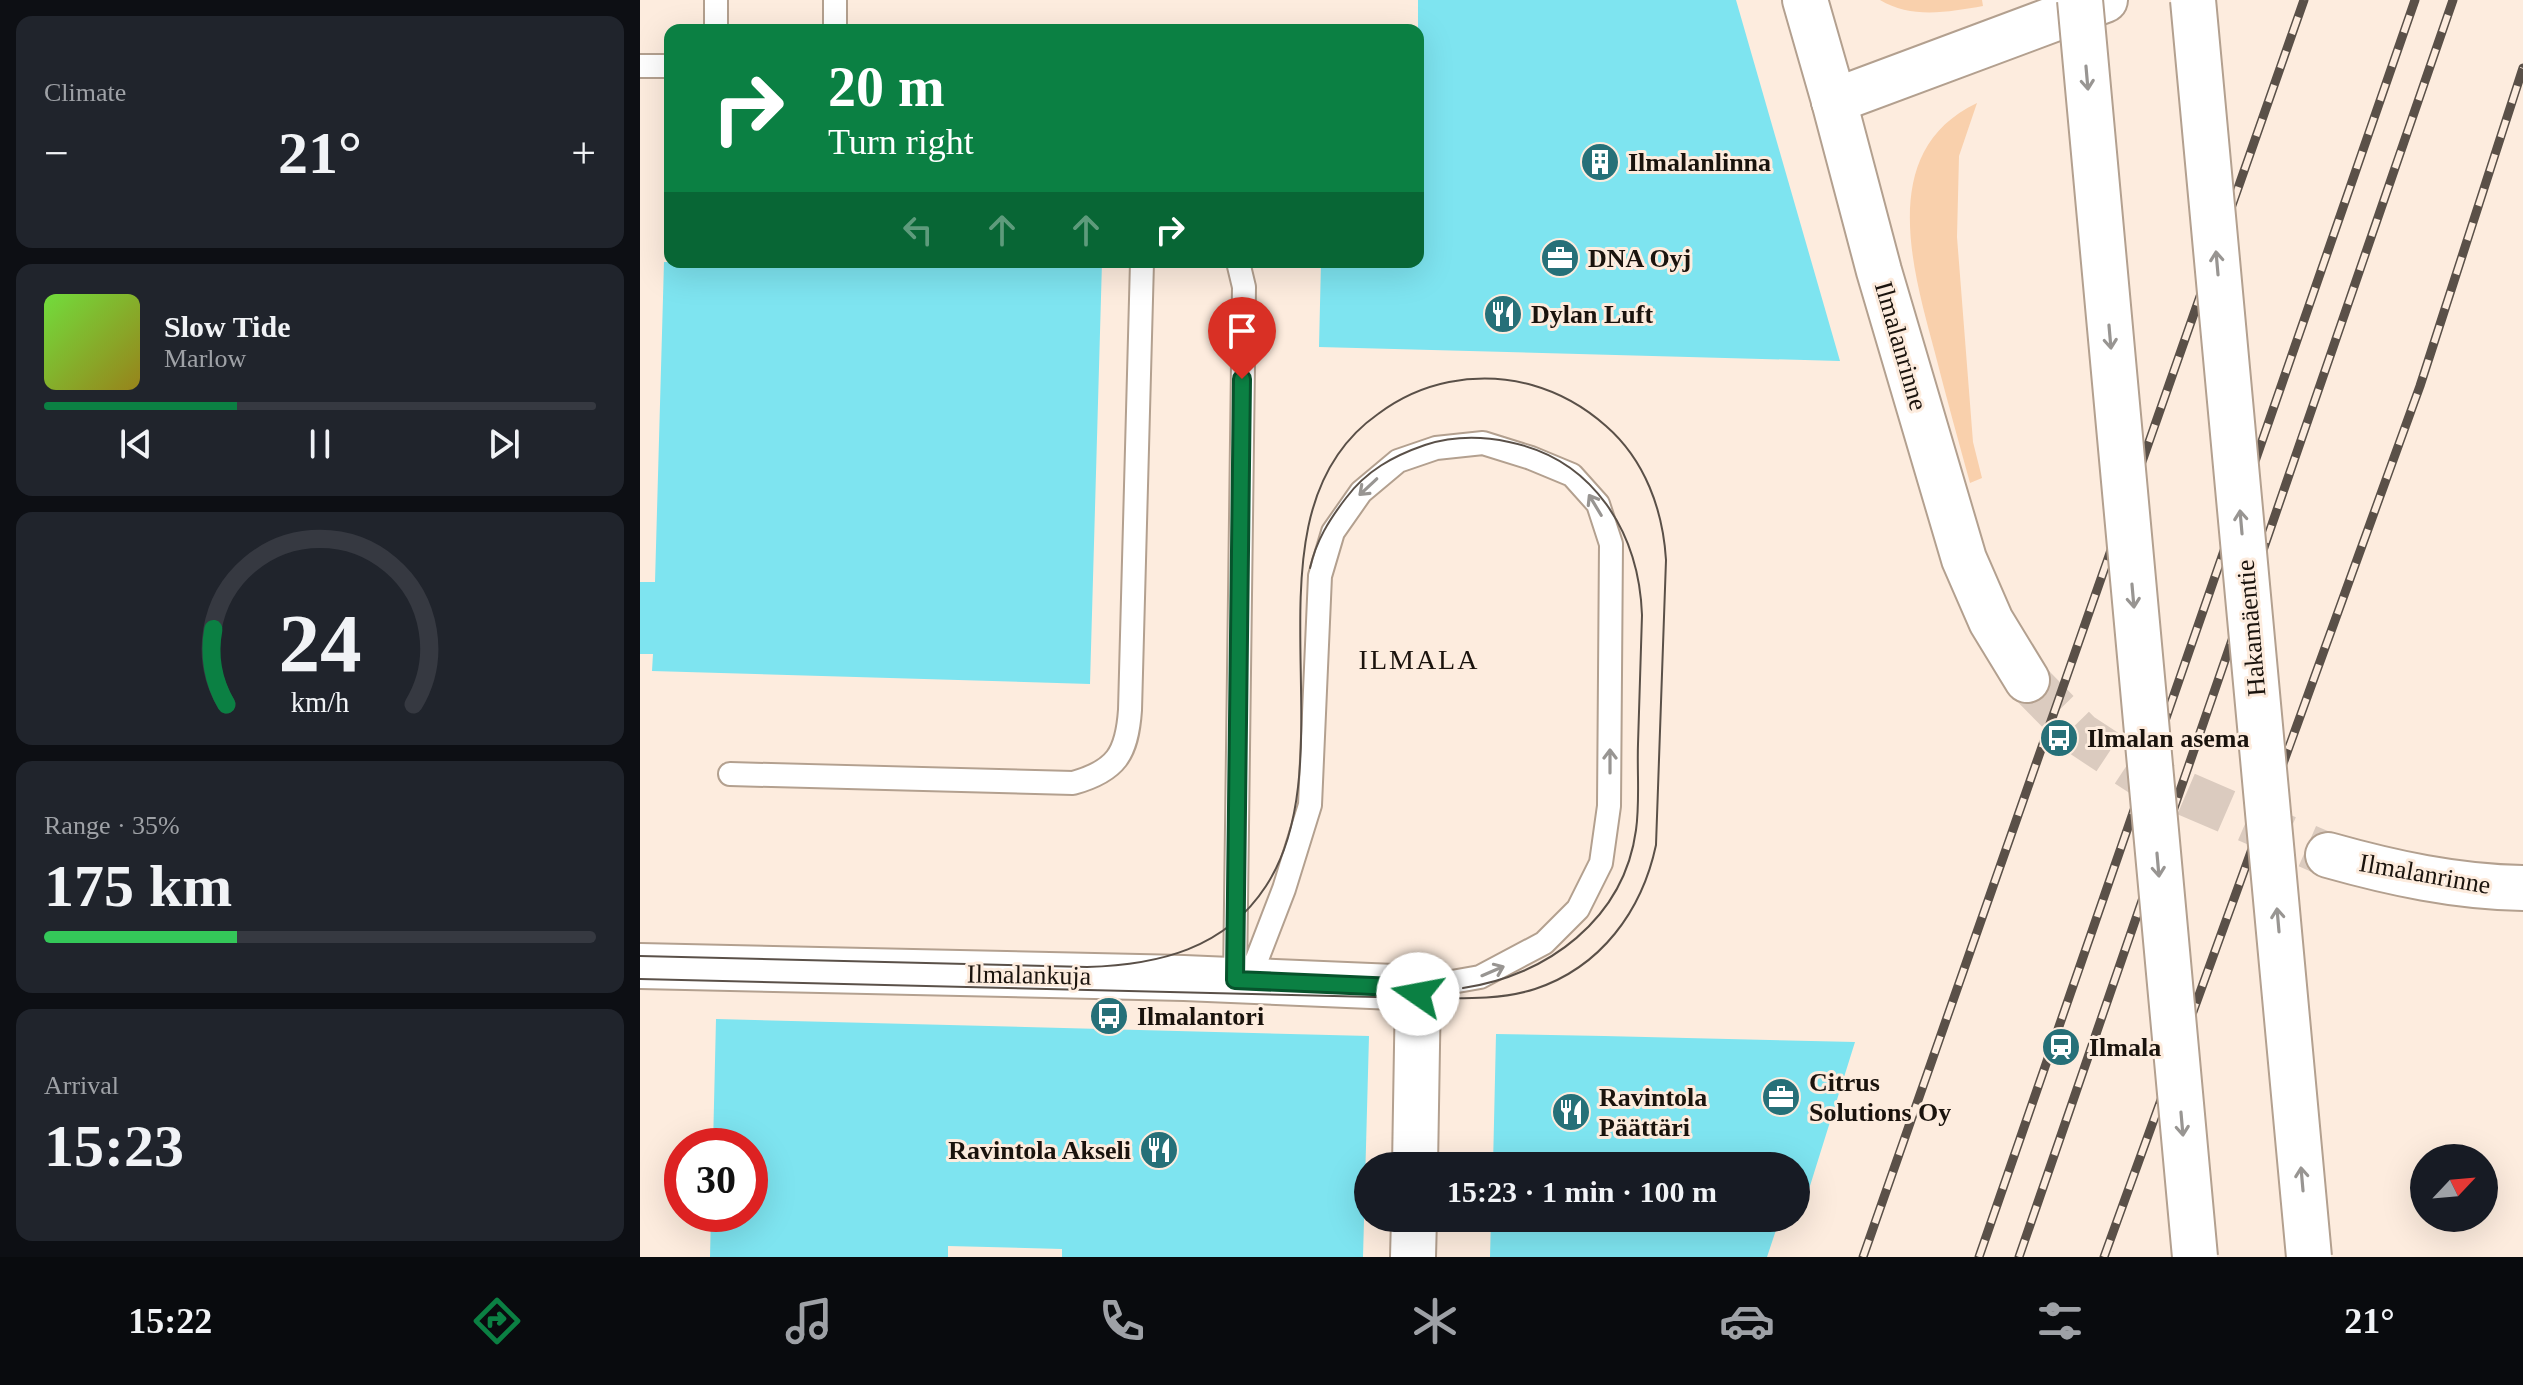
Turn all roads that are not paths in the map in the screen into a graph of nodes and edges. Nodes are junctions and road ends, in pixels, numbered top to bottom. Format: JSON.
{"nodes":[{"id":1,"x":716,"y":0,"type":"edge"},
{"id":2,"x":835,"y":0,"type":"edge"},
{"id":3,"x":1805,"y":0,"type":"edge"},
{"id":4,"x":2080,"y":0,"type":"edge"},
{"id":5,"x":2105,"y":0,"type":"edge"},
{"id":6,"x":2193,"y":0,"type":"edge"},
{"id":7,"x":716,"y":24,"type":"edge"},
{"id":8,"x":835,"y":24,"type":"edge"},
{"id":9,"x":640,"y":66,"type":"edge"},
{"id":10,"x":664,"y":66,"type":"edge"},
{"id":11,"x":1834,"y":101,"type":"junction"},
{"id":12,"x":1142,"y":268,"type":"edge"},
{"id":13,"x":1239,"y":268,"type":"edge"},
{"id":14,"x":2027,"y":680,"type":"tunnel mouth"},
{"id":15,"x":730,"y":774,"type":"dead end"},
{"id":16,"x":2328,"y":855,"type":"tunnel mouth"},
{"id":17,"x":2523,"y":888,"type":"edge"},
{"id":18,"x":640,"y":966,"type":"edge"},
{"id":19,"x":1242,"y":980,"type":"junction"},
{"id":20,"x":1418,"y":988,"type":"junction"},
{"id":21,"x":1415,"y":1152,"type":"edge"},
{"id":22,"x":1414,"y":1232,"type":"edge"},
{"id":23,"x":1413,"y":1257,"type":"edge"},
{"id":24,"x":2195,"y":1257,"type":"edge"},
{"id":25,"x":2309,"y":1257,"type":"edge"}],
"edges":[{"from":1,"to":7,"type":"lane"},
{"from":2,"to":8,"type":"lane"},
{"from":3,"to":11,"type":"main road","name":"Ilmalanrinne"},
{"from":4,"to":24,"type":"main road","one_way":true,"bridge":true},
{"from":5,"to":11,"type":"main road"},
{"from":25,"to":6,"type":"main road","name":"Hakamäentie","one_way":true,"bridge":true},
{"from":9,"to":10,"type":"lane"},
{"from":11,"to":14,"type":"main road","name":"Ilmalanrinne"},
{"from":12,"to":15,"type":"lane"},
{"from":13,"to":19,"type":"lane"},
{"from":16,"to":17,"type":"main road","name":"Ilmalanrinne"},
{"from":18,"to":19,"type":"main road","name":"Ilmalankuja"},
{"from":19,"to":20,"type":"main road","name":"Ilmalankuja"},
{"from":20,"to":19,"type":"lane","one_way":true},
{"from":20,"to":21,"type":"main road"},
{"from":22,"to":23,"type":"main road"}]}
